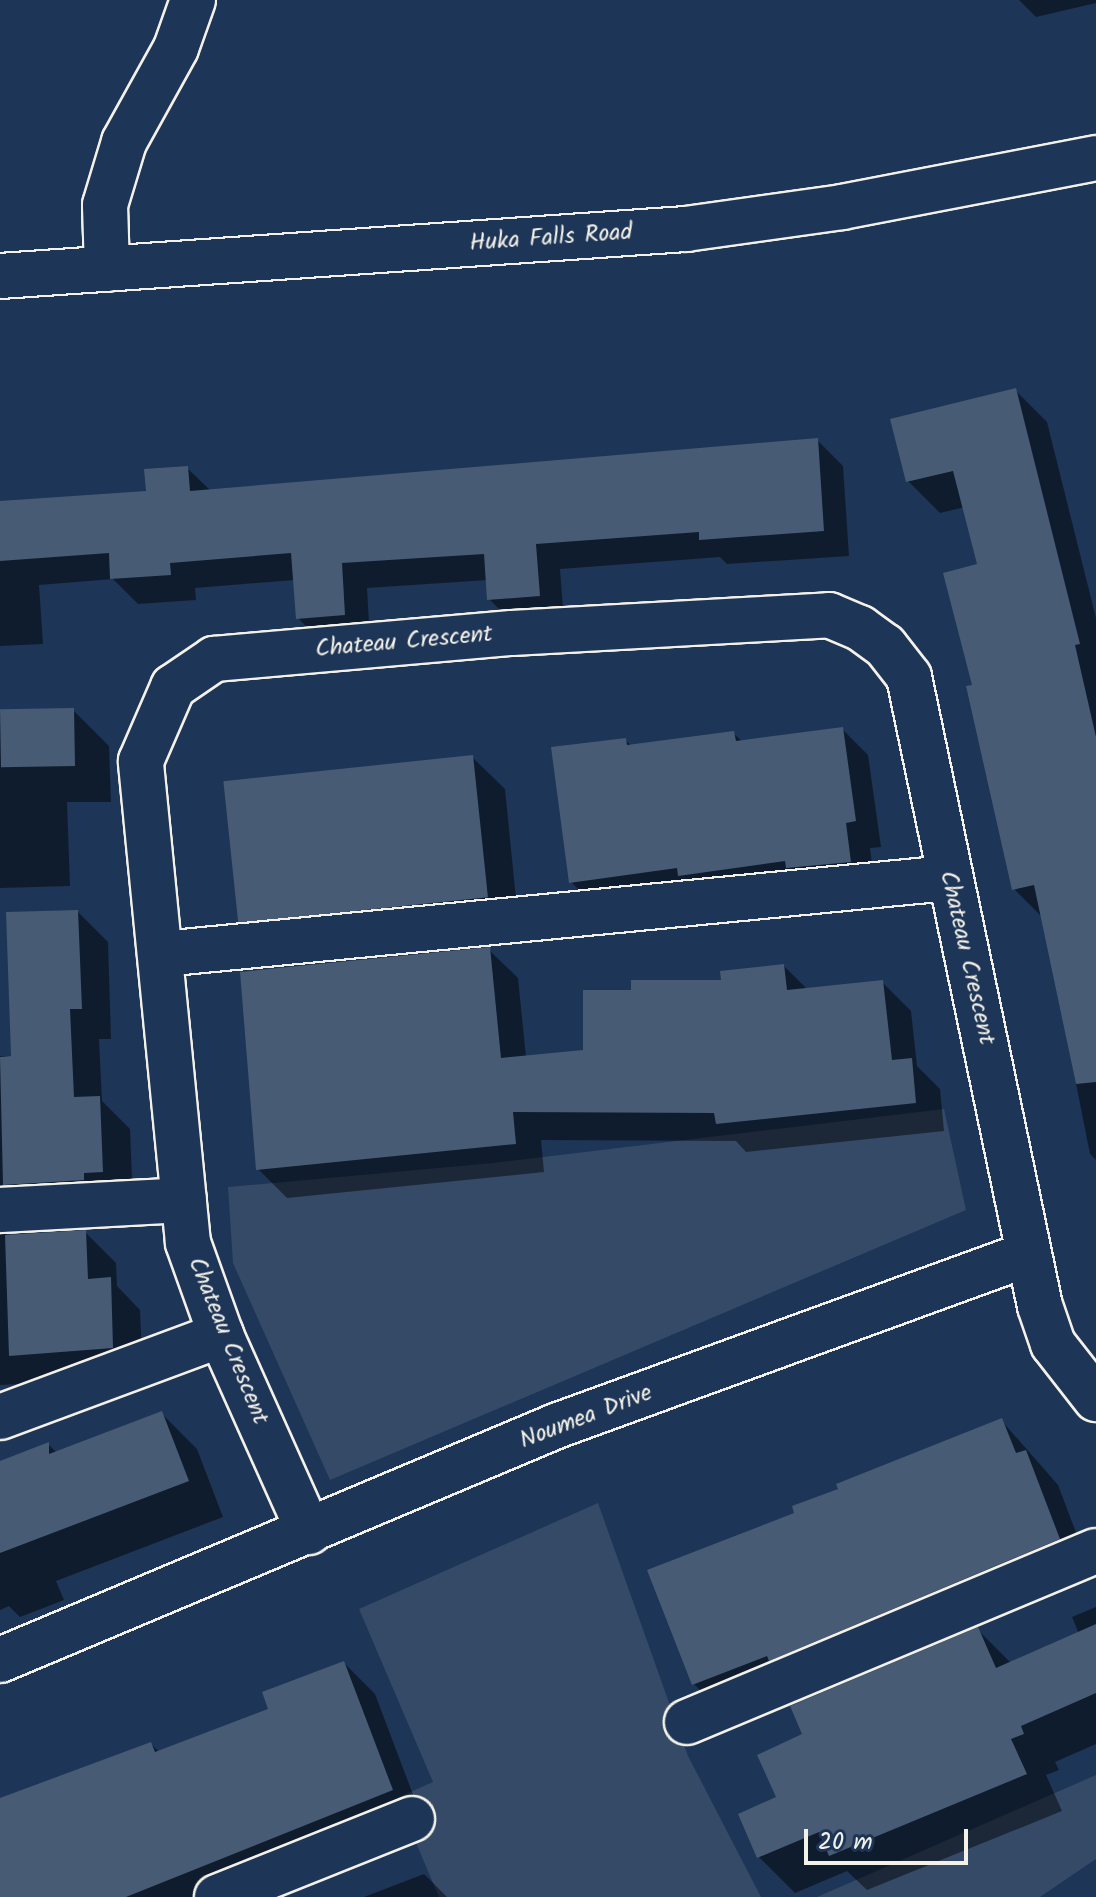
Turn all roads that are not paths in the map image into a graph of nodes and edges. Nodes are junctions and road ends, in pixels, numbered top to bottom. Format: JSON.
{"nodes":[{"id":1,"x":193,"y":0,"type":"edge"},
{"id":2,"x":1096,"y":158,"type":"edge"},
{"id":3,"x":107,"y":269,"type":"junction"},
{"id":4,"x":0,"y":276,"type":"edge"},
{"id":5,"x":948,"y":878,"type":"junction"},
{"id":6,"x":162,"y":954,"type":"junction"},
{"id":7,"x":184,"y":1200,"type":"junction"},
{"id":8,"x":0,"y":1210,"type":"edge"},
{"id":9,"x":1028,"y":1254,"type":"junction"},
{"id":10,"x":221,"y":1335,"type":"junction"},
{"id":11,"x":1096,"y":1399,"type":"edge"},
{"id":12,"x":0,"y":1417,"type":"edge"},
{"id":13,"x":309,"y":1532,"type":"junction"},
{"id":14,"x":1096,"y":1551,"type":"edge"},
{"id":15,"x":0,"y":1660,"type":"edge"},
{"id":16,"x":687,"y":1722,"type":"dead end"},
{"id":17,"x":412,"y":1819,"type":"dead end"},
{"id":18,"x":217,"y":1897,"type":"edge"}],
"edges":[{"from":1,"to":3,"type":"street"},
{"from":2,"to":3,"type":"street","name":"Huka Falls Road"},
{"from":3,"to":4,"type":"street","name":"Huka Falls Road"},
{"from":5,"to":6,"type":"street"},
{"from":5,"to":6,"type":"street","name":"Chateau Crescent"},
{"from":5,"to":9,"type":"street","name":"Chateau Crescent"},
{"from":6,"to":7,"type":"street","name":"Chateau Crescent"},
{"from":7,"to":8,"type":"street"},
{"from":7,"to":10,"type":"street","name":"Chateau Crescent"},
{"from":9,"to":11,"type":"street"},
{"from":9,"to":13,"type":"street","name":"Noumea Drive"},
{"from":10,"to":12,"type":"street"},
{"from":10,"to":13,"type":"street","name":"Chateau Crescent"},
{"from":13,"to":15,"type":"street","name":"Noumea Drive"},
{"from":14,"to":16,"type":"street"},
{"from":17,"to":18,"type":"street"}]}
